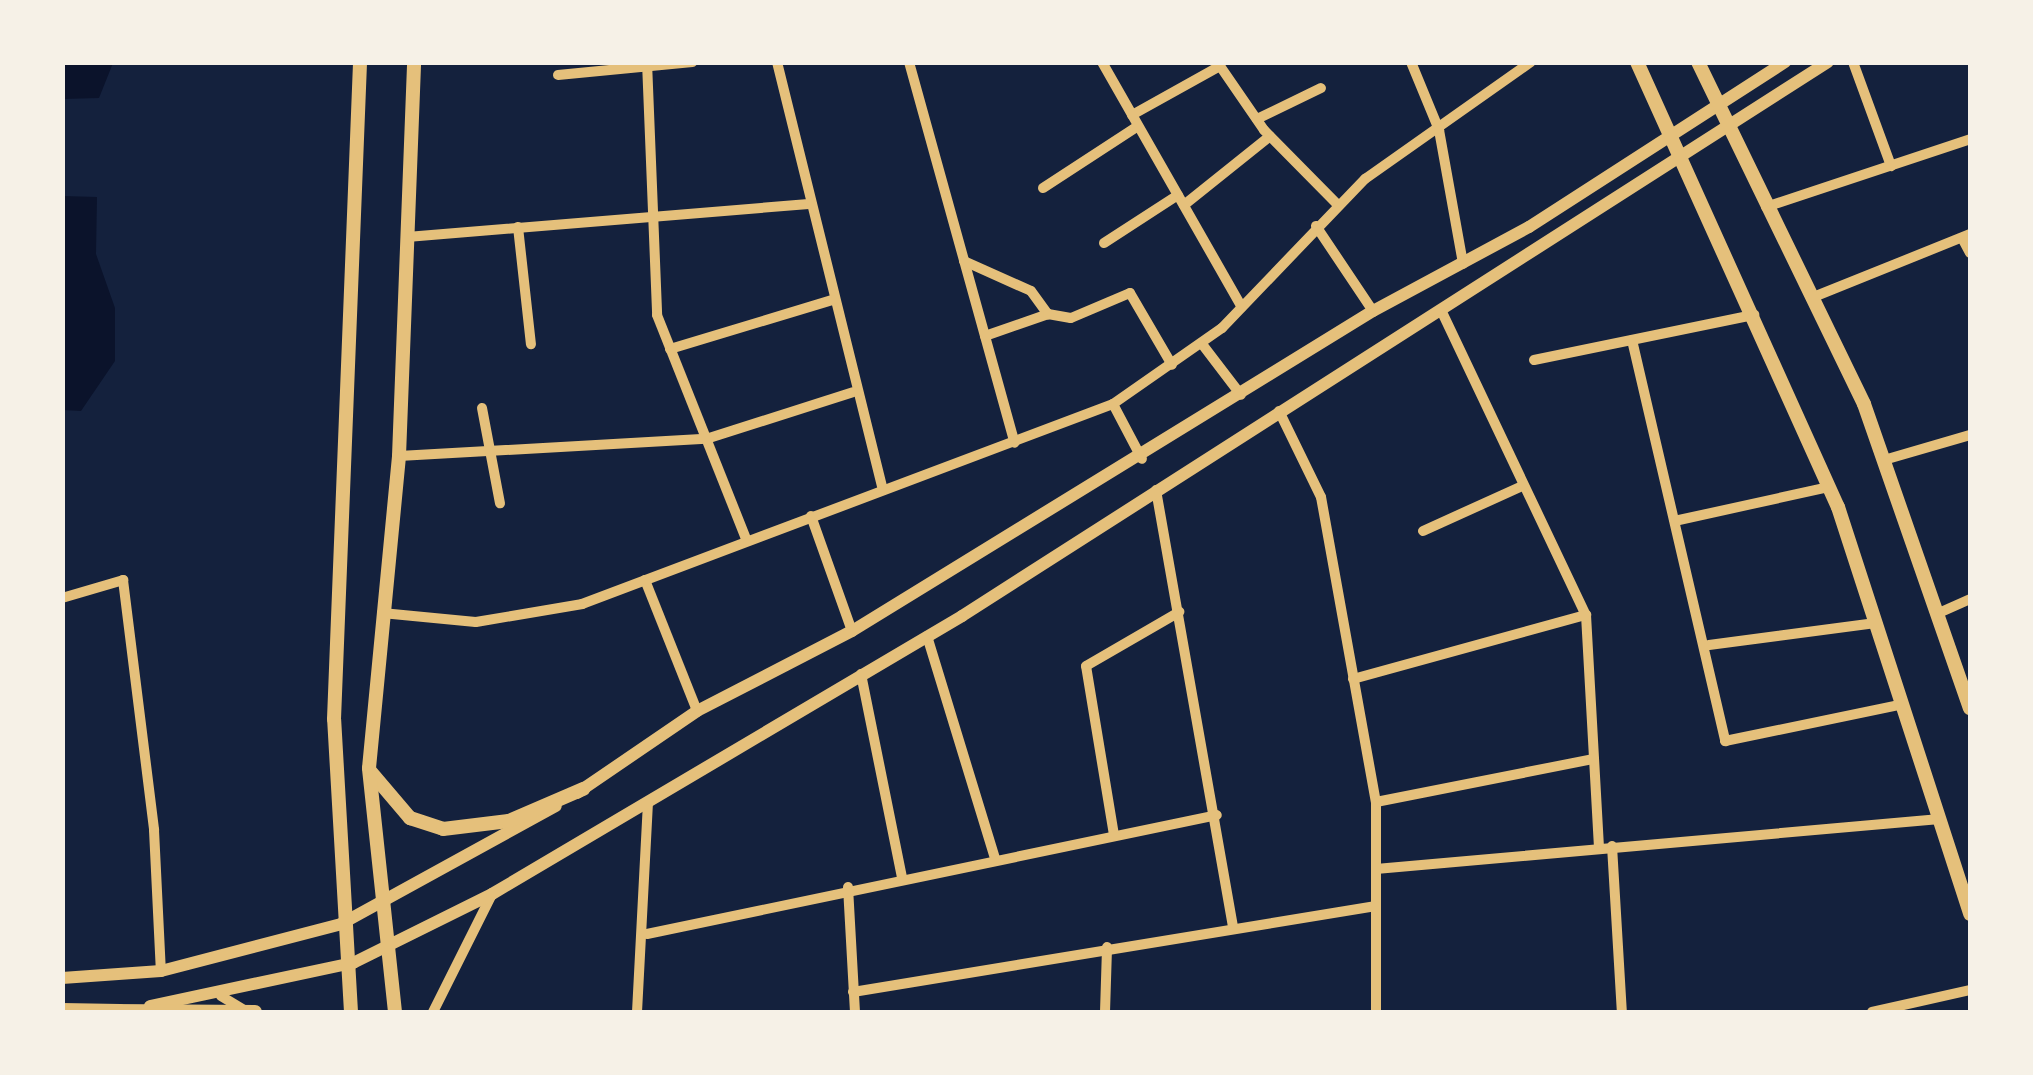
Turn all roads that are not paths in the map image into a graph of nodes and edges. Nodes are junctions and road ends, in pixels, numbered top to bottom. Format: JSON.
{"nodes":[{"id":1,"x":360,"y":62,"type":"edge"},
{"id":2,"x":414,"y":62,"type":"edge"},
{"id":3,"x":692,"y":62,"type":"edge"},
{"id":4,"x":776,"y":62,"type":"edge"},
{"id":5,"x":909,"y":62,"type":"edge"},
{"id":6,"x":1102,"y":62,"type":"edge"},
{"id":7,"x":1411,"y":62,"type":"edge"},
{"id":8,"x":1531,"y":62,"type":"edge"},
{"id":9,"x":1638,"y":62,"type":"edge"},
{"id":10,"x":1698,"y":62,"type":"edge"},
{"id":11,"x":1785,"y":62,"type":"edge"},
{"id":12,"x":1828,"y":62,"type":"edge"},
{"id":13,"x":1853,"y":62,"type":"edge"},
{"id":14,"x":647,"y":66,"type":"edge"},
{"id":15,"x":558,"y":75,"type":"dead end"},
{"id":16,"x":1321,"y":88,"type":"dead end"},
{"id":17,"x":1718,"y":106,"type":"junction"},
{"id":18,"x":1257,"y":120,"type":"junction"},
{"id":19,"x":1135,"y":121,"type":"junction"},
{"id":20,"x":1728,"y":127,"type":"junction"},
{"id":21,"x":1439,"y":130,"type":"junction"},
{"id":22,"x":1270,"y":136,"type":"junction"},
{"id":23,"x":1672,"y":136,"type":"junction"},
{"id":24,"x":1970,"y":139,"type":"edge"},
{"id":25,"x":1682,"y":157,"type":"junction"},
{"id":26,"x":1890,"y":166,"type":"junction"},
{"id":27,"x":1043,"y":188,"type":"dead end"},
{"id":28,"x":1181,"y":200,"type":"junction"},
{"id":29,"x":809,"y":204,"type":"junction"},
{"id":30,"x":1338,"y":205,"type":"junction"},
{"id":31,"x":1766,"y":207,"type":"junction"},
{"id":32,"x":653,"y":216,"type":"junction"},
{"id":33,"x":1316,"y":226,"type":"junction"},
{"id":34,"x":518,"y":227,"type":"junction"},
{"id":35,"x":407,"y":236,"type":"junction"},
{"id":36,"x":1966,"y":236,"type":"edge"},
{"id":37,"x":1104,"y":243,"type":"dead end"},
{"id":38,"x":1970,"y":254,"type":"edge"},
{"id":39,"x":964,"y":261,"type":"junction"},
{"id":40,"x":1463,"y":264,"type":"junction"},
{"id":41,"x":1811,"y":298,"type":"junction"},
{"id":42,"x":832,"y":300,"type":"junction"},
{"id":43,"x":1242,"y":307,"type":"junction"},
{"id":44,"x":1442,"y":310,"type":"junction"},
{"id":45,"x":1373,"y":311,"type":"junction"},
{"id":46,"x":1048,"y":314,"type":"junction"},
{"id":47,"x":1755,"y":314,"type":"junction"},
{"id":48,"x":985,"y":336,"type":"junction"},
{"id":49,"x":1632,"y":340,"type":"junction"},
{"id":50,"x":531,"y":344,"type":"dead end"},
{"id":51,"x":1202,"y":344,"type":"junction"},
{"id":52,"x":670,"y":349,"type":"junction"},
{"id":53,"x":1534,"y":360,"type":"dead end"},
{"id":54,"x":1172,"y":365,"type":"junction"},
{"id":55,"x":853,"y":392,"type":"junction"},
{"id":56,"x":1241,"y":395,"type":"junction"},
{"id":57,"x":1113,"y":404,"type":"junction"},
{"id":58,"x":482,"y":408,"type":"dead end"},
{"id":59,"x":1279,"y":411,"type":"junction"},
{"id":60,"x":1970,"y":436,"type":"edge"},
{"id":61,"x":706,"y":439,"type":"junction"},
{"id":62,"x":1015,"y":443,"type":"junction"},
{"id":63,"x":492,"y":452,"type":"junction"},
{"id":64,"x":399,"y":456,"type":"junction"},
{"id":65,"x":1142,"y":460,"type":"junction"},
{"id":66,"x":1884,"y":460,"type":"junction"},
{"id":67,"x":1522,"y":486,"type":"junction"},
{"id":68,"x":1829,"y":487,"type":"junction"},
{"id":69,"x":883,"y":490,"type":"junction"},
{"id":70,"x":1156,"y":490,"type":"junction"},
{"id":71,"x":500,"y":503,"type":"dead end"},
{"id":72,"x":810,"y":516,"type":"junction"},
{"id":73,"x":1679,"y":520,"type":"junction"},
{"id":74,"x":1423,"y":530,"type":"dead end"},
{"id":75,"x":747,"y":541,"type":"junction"},
{"id":76,"x":646,"y":580,"type":"junction"},
{"id":77,"x":62,"y":598,"type":"edge"},
{"id":78,"x":1970,"y":599,"type":"edge"},
{"id":79,"x":1179,"y":612,"type":"junction"},
{"id":80,"x":1941,"y":612,"type":"junction"},
{"id":81,"x":382,"y":613,"type":"junction"},
{"id":82,"x":1586,"y":615,"type":"junction"},
{"id":83,"x":1876,"y":623,"type":"junction"},
{"id":84,"x":852,"y":631,"type":"junction"},
{"id":85,"x":927,"y":636,"type":"junction"},
{"id":86,"x":1709,"y":646,"type":"junction"},
{"id":87,"x":861,"y":674,"type":"junction"},
{"id":88,"x":1353,"y":679,"type":"junction"},
{"id":89,"x":1903,"y":704,"type":"junction"},
{"id":90,"x":1970,"y":706,"type":"edge"},
{"id":91,"x":697,"y":711,"type":"junction"},
{"id":92,"x":1594,"y":759,"type":"junction"},
{"id":93,"x":369,"y":768,"type":"junction"},
{"id":94,"x":583,"y":789,"type":"junction"},
{"id":95,"x":1376,"y":802,"type":"junction"},
{"id":96,"x":648,"y":803,"type":"junction"},
{"id":97,"x":1217,"y":815,"type":"junction"},
{"id":98,"x":1940,"y":819,"type":"junction"},
{"id":99,"x":1114,"y":835,"type":"junction"},
{"id":100,"x":1605,"y":847,"type":"junction"},
{"id":101,"x":995,"y":858,"type":"junction"},
{"id":102,"x":1376,"y":869,"type":"junction"},
{"id":103,"x":902,"y":877,"type":"junction"},
{"id":104,"x":848,"y":888,"type":"junction"},
{"id":105,"x":492,"y":894,"type":"junction"},
{"id":106,"x":1376,"y":906,"type":"junction"},
{"id":107,"x":381,"y":909,"type":"junction"},
{"id":108,"x":1970,"y":914,"type":"edge"},
{"id":109,"x":341,"y":924,"type":"junction"},
{"id":110,"x":1233,"y":926,"type":"junction"},
{"id":111,"x":647,"y":934,"type":"junction"},
{"id":112,"x":1107,"y":947,"type":"junction"},
{"id":113,"x":388,"y":951,"type":"junction"},
{"id":114,"x":346,"y":965,"type":"junction"},
{"id":115,"x":160,"y":971,"type":"junction"},
{"id":116,"x":62,"y":978,"type":"edge"},
{"id":117,"x":1970,"y":990,"type":"edge"},
{"id":118,"x":853,"y":992,"type":"junction"},
{"id":119,"x":221,"y":996,"type":"junction"},
{"id":120,"x":62,"y":1009,"type":"edge"},
{"id":121,"x":110,"y":1011,"type":"edge"},
{"id":122,"x":250,"y":1012,"type":"edge"},
{"id":123,"x":350,"y":1012,"type":"edge"},
{"id":124,"x":395,"y":1012,"type":"edge"},
{"id":125,"x":434,"y":1012,"type":"edge"},
{"id":126,"x":637,"y":1012,"type":"edge"},
{"id":127,"x":855,"y":1012,"type":"edge"},
{"id":128,"x":1105,"y":1012,"type":"edge"},
{"id":129,"x":1376,"y":1012,"type":"edge"},
{"id":130,"x":1622,"y":1012,"type":"edge"},
{"id":131,"x":1872,"y":1012,"type":"edge"}],
"edges":[{"from":1,"to":109,"type":"main road"},
{"from":2,"to":35,"type":"main road"},
{"from":3,"to":14,"type":"street"},
{"from":4,"to":29,"type":"street"},
{"from":5,"to":39,"type":"street"},
{"from":6,"to":19,"type":"street"},
{"from":7,"to":21,"type":"street"},
{"from":8,"to":21,"type":"street"},
{"from":9,"to":23,"type":"main road"},
{"from":10,"to":17,"type":"main road"},
{"from":11,"to":17,"type":"street"},
{"from":12,"to":20,"type":"street"},
{"from":13,"to":26,"type":"street"},
{"from":14,"to":15,"type":"street"},
{"from":14,"to":32,"type":"street"},
{"from":16,"to":18,"type":"street"},
{"from":17,"to":20,"type":"main road"},
{"from":17,"to":23,"type":"street"},
{"from":18,"to":19,"type":"street"},
{"from":18,"to":22,"type":"street"},
{"from":19,"to":27,"type":"street"},
{"from":19,"to":28,"type":"street"},
{"from":20,"to":25,"type":"street"},
{"from":20,"to":31,"type":"main road"},
{"from":21,"to":30,"type":"street"},
{"from":21,"to":40,"type":"street"},
{"from":22,"to":28,"type":"street"},
{"from":22,"to":30,"type":"street"},
{"from":23,"to":25,"type":"main road"},
{"from":23,"to":40,"type":"street"},
{"from":24,"to":26,"type":"street"},
{"from":25,"to":44,"type":"street"},
{"from":25,"to":47,"type":"main road"},
{"from":26,"to":31,"type":"street"},
{"from":28,"to":37,"type":"street"},
{"from":28,"to":43,"type":"street"},
{"from":29,"to":32,"type":"street"},
{"from":29,"to":42,"type":"street"},
{"from":30,"to":33,"type":"street"},
{"from":31,"to":41,"type":"main road"},
{"from":32,"to":34,"type":"street"},
{"from":32,"to":52,"type":"street"},
{"from":33,"to":43,"type":"street"},
{"from":33,"to":45,"type":"street"},
{"from":34,"to":35,"type":"street"},
{"from":34,"to":50,"type":"street"},
{"from":35,"to":64,"type":"main road"},
{"from":36,"to":38,"type":"street"},
{"from":36,"to":41,"type":"street"},
{"from":39,"to":46,"type":"street"},
{"from":39,"to":48,"type":"street"},
{"from":40,"to":45,"type":"street"},
{"from":41,"to":66,"type":"main road"},
{"from":42,"to":52,"type":"street"},
{"from":42,"to":55,"type":"street"},
{"from":43,"to":51,"type":"street"},
{"from":44,"to":59,"type":"street"},
{"from":44,"to":67,"type":"street"},
{"from":45,"to":56,"type":"street"},
{"from":46,"to":48,"type":"street"},
{"from":46,"to":54,"type":"street"},
{"from":47,"to":49,"type":"street"},
{"from":47,"to":68,"type":"main road"},
{"from":48,"to":62,"type":"street"},
{"from":49,"to":53,"type":"street"},
{"from":49,"to":73,"type":"street"},
{"from":51,"to":54,"type":"street"},
{"from":51,"to":56,"type":"street"},
{"from":52,"to":61,"type":"street"},
{"from":54,"to":57,"type":"street"},
{"from":55,"to":61,"type":"street"},
{"from":55,"to":69,"type":"street"},
{"from":56,"to":65,"type":"street"},
{"from":57,"to":62,"type":"street"},
{"from":57,"to":65,"type":"street"},
{"from":58,"to":63,"type":"street"},
{"from":59,"to":70,"type":"street"},
{"from":59,"to":88,"type":"street"},
{"from":60,"to":66,"type":"street"},
{"from":61,"to":63,"type":"street"},
{"from":61,"to":75,"type":"street"},
{"from":62,"to":69,"type":"street"},
{"from":63,"to":64,"type":"street"},
{"from":63,"to":71,"type":"street"},
{"from":64,"to":81,"type":"main road"},
{"from":65,"to":84,"type":"street"},
{"from":66,"to":80,"type":"main road"},
{"from":67,"to":74,"type":"street"},
{"from":67,"to":82,"type":"street"},
{"from":68,"to":73,"type":"street"},
{"from":68,"to":83,"type":"main road"},
{"from":69,"to":72,"type":"street"},
{"from":70,"to":79,"type":"street"},
{"from":70,"to":85,"type":"street"},
{"from":72,"to":75,"type":"street"},
{"from":72,"to":84,"type":"street"},
{"from":73,"to":86,"type":"street"},
{"from":75,"to":76,"type":"street"},
{"from":76,"to":81,"type":"street"},
{"from":76,"to":91,"type":"street"},
{"from":77,"to":115,"type":"street"},
{"from":78,"to":80,"type":"street"},
{"from":79,"to":97,"type":"street"},
{"from":79,"to":99,"type":"street"},
{"from":80,"to":90,"type":"main road"},
{"from":81,"to":93,"type":"main road"},
{"from":82,"to":88,"type":"street"},
{"from":82,"to":92,"type":"street"},
{"from":83,"to":86,"type":"street"},
{"from":83,"to":89,"type":"main road"},
{"from":84,"to":91,"type":"street"},
{"from":85,"to":87,"type":"street"},
{"from":85,"to":101,"type":"street"},
{"from":86,"to":89,"type":"street"},
{"from":87,"to":96,"type":"street"},
{"from":87,"to":103,"type":"street"},
{"from":88,"to":95,"type":"street"},
{"from":89,"to":98,"type":"main road"},
{"from":91,"to":94,"type":"street"},
{"from":92,"to":95,"type":"street"},
{"from":92,"to":100,"type":"street"},
{"from":93,"to":94,"type":"main road"},
{"from":93,"to":107,"type":"main road"},
{"from":94,"to":107,"type":"street"},
{"from":95,"to":102,"type":"street"},
{"from":96,"to":105,"type":"street"},
{"from":96,"to":111,"type":"street"},
{"from":97,"to":99,"type":"street"},
{"from":97,"to":110,"type":"street"},
{"from":98,"to":100,"type":"street"},
{"from":98,"to":108,"type":"main road"},
{"from":99,"to":101,"type":"street"},
{"from":100,"to":102,"type":"street"},
{"from":100,"to":130,"type":"street"},
{"from":101,"to":103,"type":"street"},
{"from":102,"to":106,"type":"street"},
{"from":103,"to":104,"type":"street"},
{"from":104,"to":111,"type":"street"},
{"from":104,"to":118,"type":"street"},
{"from":105,"to":113,"type":"street"},
{"from":105,"to":125,"type":"street"},
{"from":106,"to":110,"type":"street"},
{"from":106,"to":129,"type":"street"},
{"from":107,"to":109,"type":"street"},
{"from":107,"to":113,"type":"main road"},
{"from":109,"to":114,"type":"main road"},
{"from":109,"to":115,"type":"street"},
{"from":110,"to":112,"type":"street"},
{"from":111,"to":126,"type":"street"},
{"from":112,"to":118,"type":"street"},
{"from":112,"to":128,"type":"street"},
{"from":113,"to":114,"type":"street"},
{"from":113,"to":124,"type":"main road"},
{"from":114,"to":119,"type":"street"},
{"from":114,"to":123,"type":"main road"},
{"from":115,"to":116,"type":"street"},
{"from":117,"to":131,"type":"street"},
{"from":118,"to":127,"type":"street"},
{"from":119,"to":121,"type":"street"},
{"from":119,"to":122,"type":"street"},
{"from":120,"to":121,"type":"street"},
{"from":121,"to":122,"type":"main road"}]}
